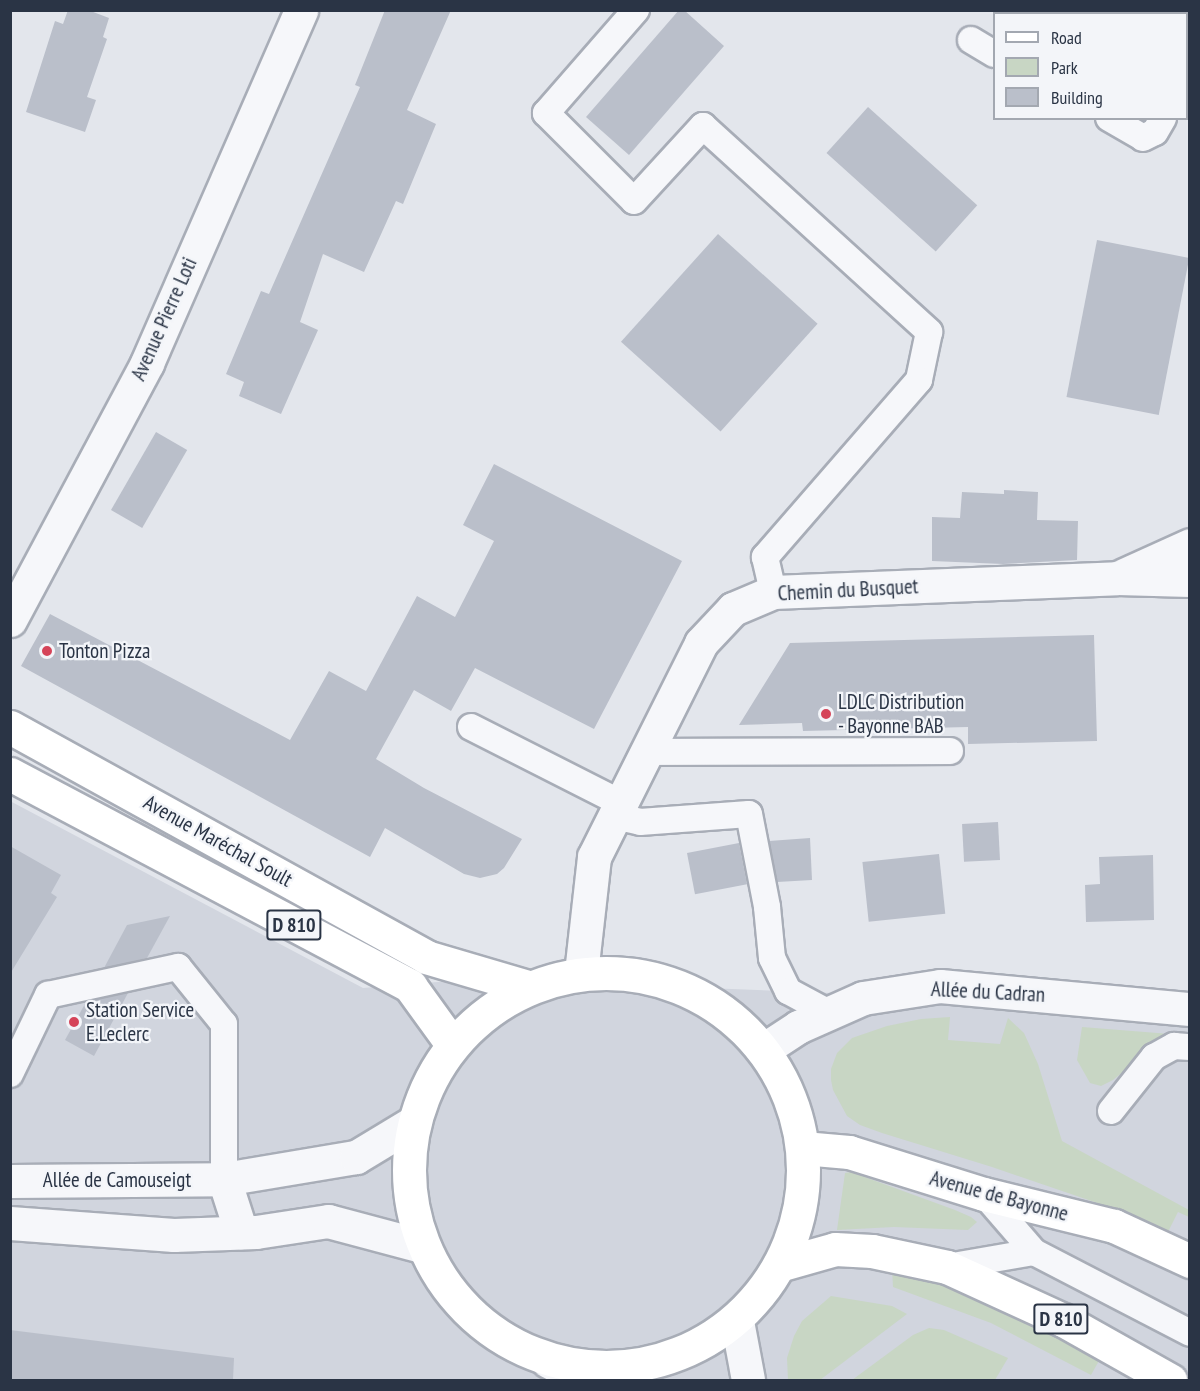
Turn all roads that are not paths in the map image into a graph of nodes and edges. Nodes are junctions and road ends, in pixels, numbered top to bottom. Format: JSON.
{"nodes":[{"id":1,"x":301,"y":10,"type":"edge"},
{"id":2,"x":636,"y":10,"type":"edge"},
{"id":3,"x":971,"y":40,"type":"dead end"},
{"id":4,"x":993,"y":53,"type":"edge"},
{"id":5,"x":1112,"y":120,"type":"edge"},
{"id":6,"x":1161,"y":120,"type":"edge"},
{"id":7,"x":1190,"y":545,"type":"edge"},
{"id":8,"x":1117,"y":578,"type":"junction"},
{"id":9,"x":1190,"y":580,"type":"edge"},
{"id":10,"x":773,"y":592,"type":"junction"},
{"id":11,"x":10,"y":620,"type":"edge"},
{"id":12,"x":10,"y":727,"type":"edge"},
{"id":13,"x":471,"y":727,"type":"dead end"},
{"id":14,"x":950,"y":751,"type":"dead end"},
{"id":15,"x":647,"y":752,"type":"junction"},
{"id":16,"x":10,"y":774,"type":"edge"},
{"id":17,"x":618,"y":810,"type":"junction"},
{"id":18,"x":581,"y":973,"type":"junction"},
{"id":19,"x":528,"y":987,"type":"junction"},
{"id":20,"x":1190,"y":1009,"type":"edge"},
{"id":21,"x":829,"y":1013,"type":"junction"},
{"id":22,"x":452,"y":1044,"type":"junction"},
{"id":23,"x":1190,"y":1047,"type":"edge"},
{"id":24,"x":763,"y":1050,"type":"junction"},
{"id":25,"x":10,"y":1074,"type":"edge"},
{"id":26,"x":1111,"y":1111,"type":"dead end"},
{"id":27,"x":414,"y":1122,"type":"junction"},
{"id":28,"x":803,"y":1148,"type":"junction"},
{"id":29,"x":224,"y":1179,"type":"junction"},
{"id":30,"x":10,"y":1181,"type":"edge"},
{"id":31,"x":984,"y":1194,"type":"junction"},
{"id":32,"x":19,"y":1219,"type":"edge"},
{"id":33,"x":241,"y":1232,"type":"junction"},
{"id":34,"x":422,"y":1246,"type":"junction"},
{"id":35,"x":1034,"y":1252,"type":"junction"},
{"id":36,"x":1190,"y":1261,"type":"edge"},
{"id":37,"x":782,"y":1264,"type":"junction"},
{"id":38,"x":947,"y":1267,"type":"junction"},
{"id":39,"x":737,"y":1321,"type":"junction"},
{"id":40,"x":1190,"y":1333,"type":"edge"},
{"id":41,"x":548,"y":1361,"type":"junction"},
{"id":42,"x":583,"y":1380,"type":"edge"},
{"id":43,"x":748,"y":1380,"type":"edge"},
{"id":44,"x":1170,"y":1380,"type":"edge"}],
"edges":[{"from":1,"to":11,"type":"street","name":"Avenue Pierre Loti"},
{"from":2,"to":10,"type":"lane"},
{"from":3,"to":4,"type":"lane"},
{"from":5,"to":6,"type":"lane"},
{"from":7,"to":8,"type":"street"},
{"from":8,"to":9,"type":"street","name":"Chemin du Busquet"},
{"from":8,"to":10,"type":"street","name":"Chemin du Busquet"},
{"from":10,"to":15,"type":"street","name":"Chemin du Busquet"},
{"from":12,"to":19,"type":"main road","name":"Avenue Maréchal Soult","number":"D 810"},
{"from":13,"to":17,"type":"lane"},
{"from":14,"to":15,"type":"lane"},
{"from":15,"to":17,"type":"street","name":"Chemin du Busquet"},
{"from":16,"to":22,"type":"main road","number":"D 810"},
{"from":17,"to":18,"type":"street","name":"Chemin du Busquet"},
{"from":17,"to":21,"type":"lane"},
{"from":18,"to":19,"type":"main road"},
{"from":18,"to":24,"type":"main road"},
{"from":19,"to":22,"type":"main road"},
{"from":20,"to":21,"type":"street","name":"Allée du Cadran"},
{"from":21,"to":24,"type":"street","name":"Allée du Cadran"},
{"from":22,"to":27,"type":"main road"},
{"from":23,"to":26,"type":"lane"},
{"from":24,"to":28,"type":"main road"},
{"from":25,"to":29,"type":"lane"},
{"from":27,"to":29,"type":"street","name":"Allée de Camouseigt"},
{"from":27,"to":34,"type":"main road"},
{"from":28,"to":31,"type":"main road","name":"Avenue de Bayonne"},
{"from":28,"to":37,"type":"main road"},
{"from":29,"to":30,"type":"street","name":"Allée de Camouseigt"},
{"from":29,"to":33,"type":"street"},
{"from":31,"to":35,"type":"lane"},
{"from":31,"to":36,"type":"main road","name":"Avenue de Bayonne"},
{"from":32,"to":33,"type":"street"},
{"from":33,"to":34,"type":"street"},
{"from":34,"to":41,"type":"main road"},
{"from":35,"to":38,"type":"lane"},
{"from":35,"to":40,"type":"lane"},
{"from":37,"to":38,"type":"main road","number":"D 810"},
{"from":37,"to":39,"type":"main road"},
{"from":38,"to":44,"type":"main road","number":"D 810"},
{"from":39,"to":41,"type":"main road"},
{"from":39,"to":43,"type":"street"},
{"from":41,"to":42,"type":"street"}]}
